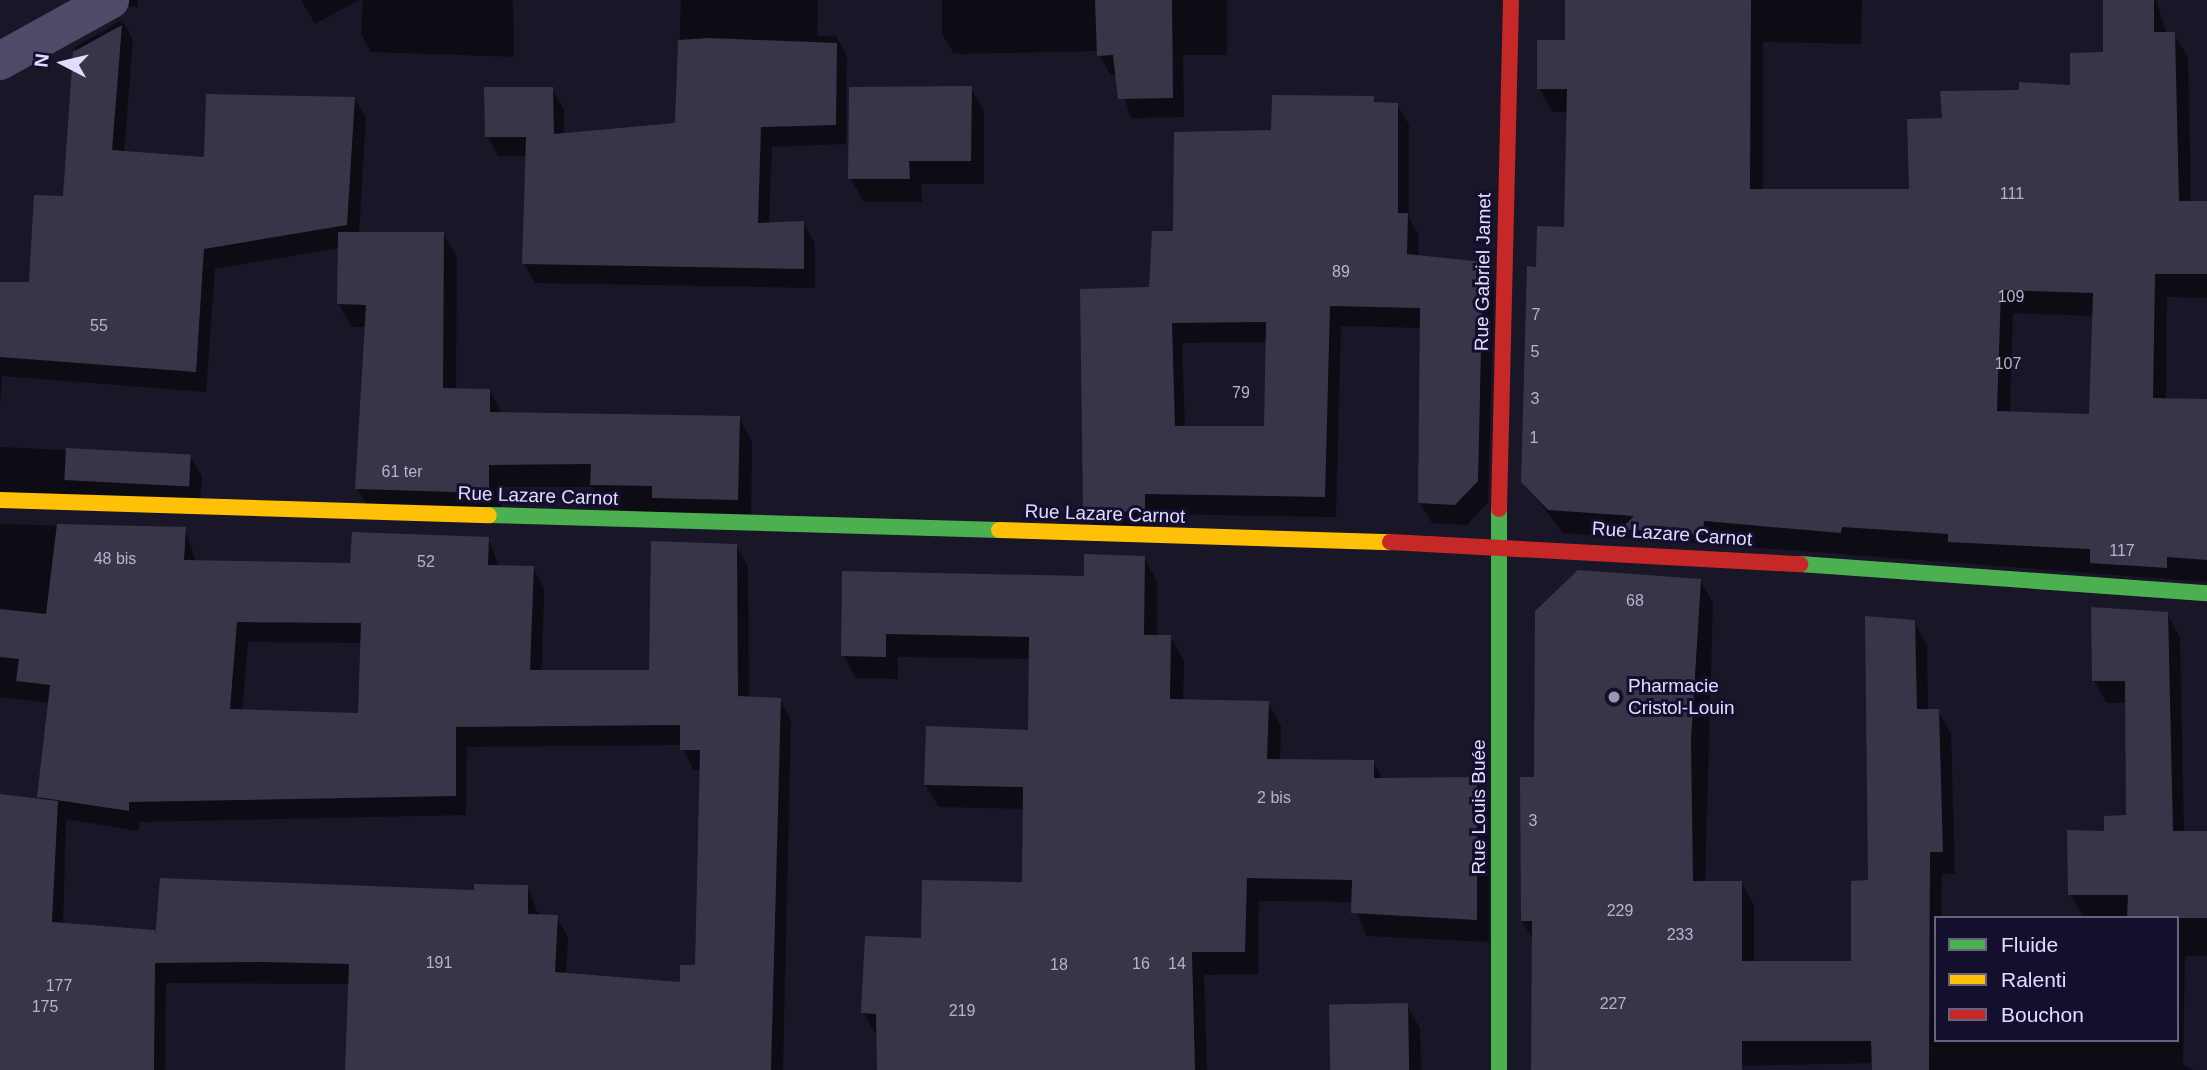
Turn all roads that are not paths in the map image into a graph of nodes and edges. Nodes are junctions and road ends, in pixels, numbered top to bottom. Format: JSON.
{"nodes":[{"id":1,"x":110,"y":0,"type":"edge"},
{"id":2,"x":1511,"y":0,"type":"edge"},
{"id":3,"x":0,"y":61,"type":"edge"},
{"id":4,"x":0,"y":500,"type":"edge"},
{"id":5,"x":1497,"y":545,"type":"junction"},
{"id":6,"x":2207,"y":593,"type":"edge"},
{"id":7,"x":1499,"y":1070,"type":"edge"}],
"edges":[{"from":1,"to":3,"type":"street"},
{"from":2,"to":5,"type":"street","name":"Rue Gabriel Jamet"},
{"from":4,"to":5,"type":"street","name":"Rue Lazare Carnot"},
{"from":5,"to":6,"type":"street","name":"Rue Lazare Carnot"},
{"from":5,"to":7,"type":"street","name":"Rue Louis Buée"}]}
